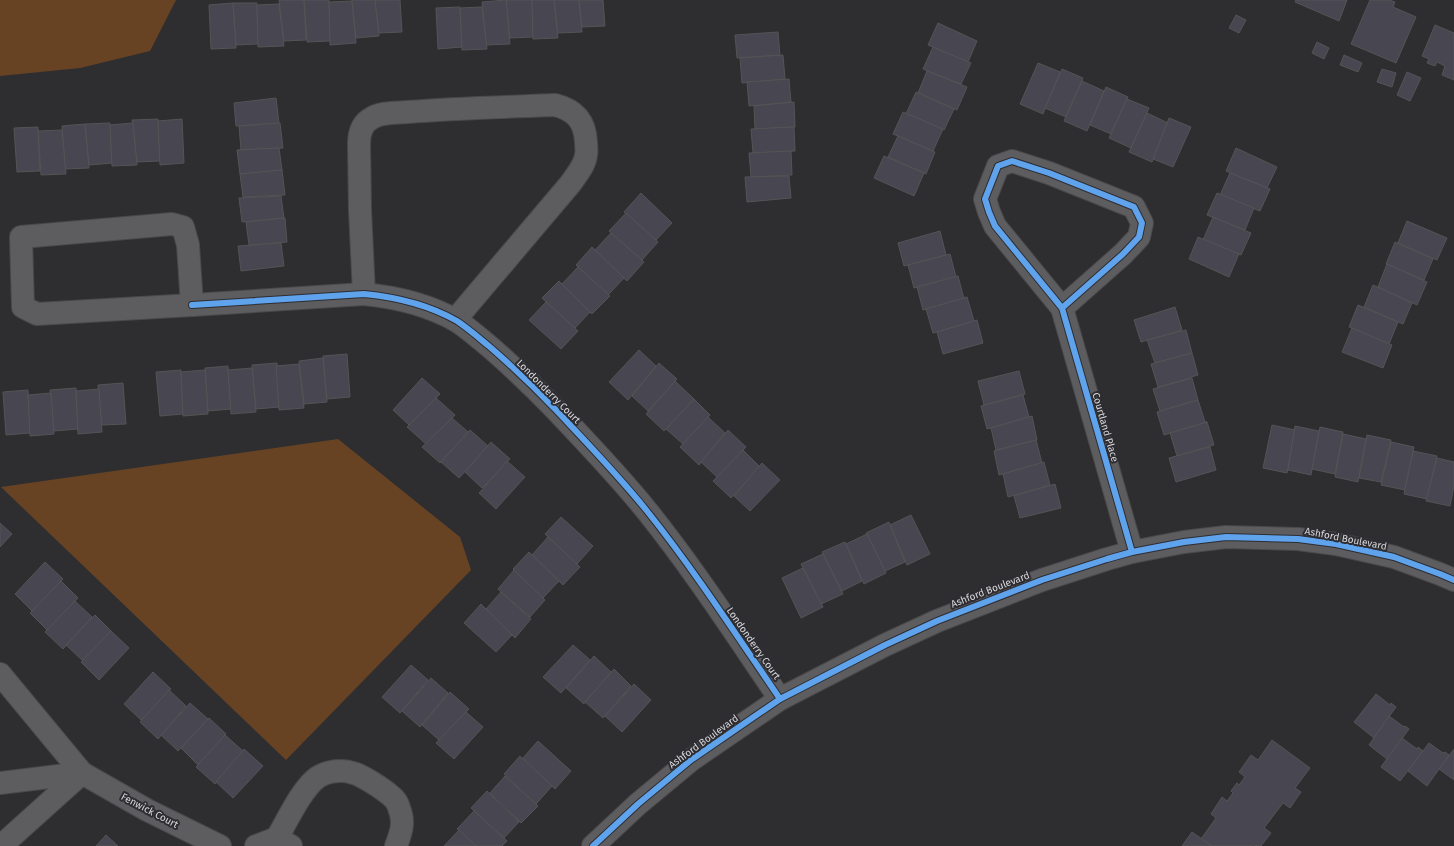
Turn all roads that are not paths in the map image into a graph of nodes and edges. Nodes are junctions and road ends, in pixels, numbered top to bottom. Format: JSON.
{"nodes":[{"id":1,"x":364,"y":294,"type":"junction"},
{"id":2,"x":192,"y":305,"type":"junction"},
{"id":3,"x":1062,"y":308,"type":"junction"},
{"id":4,"x":455,"y":320,"type":"junction"},
{"id":5,"x":1132,"y":552,"type":"junction"},
{"id":6,"x":1454,"y":580,"type":"edge"},
{"id":7,"x":0,"y":674,"type":"edge"},
{"id":8,"x":780,"y":699,"type":"junction"},
{"id":9,"x":82,"y":773,"type":"junction"},
{"id":10,"x":0,"y":783,"type":"edge"},
{"id":11,"x":284,"y":842,"type":"edge"},
{"id":12,"x":0,"y":846,"type":"edge"},
{"id":13,"x":220,"y":846,"type":"edge"},
{"id":14,"x":256,"y":846,"type":"edge"},
{"id":15,"x":396,"y":846,"type":"edge"},
{"id":16,"x":593,"y":846,"type":"edge"}],
"edges":[{"from":1,"to":2,"type":"street","name":"Londonderry Court"},
{"from":1,"to":4,"type":"street","name":"Londonderry Court"},
{"from":1,"to":4,"type":"street"},
{"from":2,"to":2,"type":"street","name":"Londonderry Court"},
{"from":3,"to":3,"type":"street"},
{"from":3,"to":5,"type":"street","name":"Courtland Place"},
{"from":4,"to":8,"type":"street","name":"Londonderry Court"},
{"from":5,"to":6,"type":"street","name":"Ashford Boulevard"},
{"from":5,"to":8,"type":"street","name":"Ashford Boulevard"},
{"from":7,"to":9,"type":"street"},
{"from":8,"to":16,"type":"street","name":"Ashford Boulevard"},
{"from":9,"to":10,"type":"street"},
{"from":9,"to":12,"type":"street"},
{"from":9,"to":13,"type":"street","name":"Fenwick Court"},
{"from":11,"to":14,"type":"street"},
{"from":11,"to":15,"type":"street"}]}
